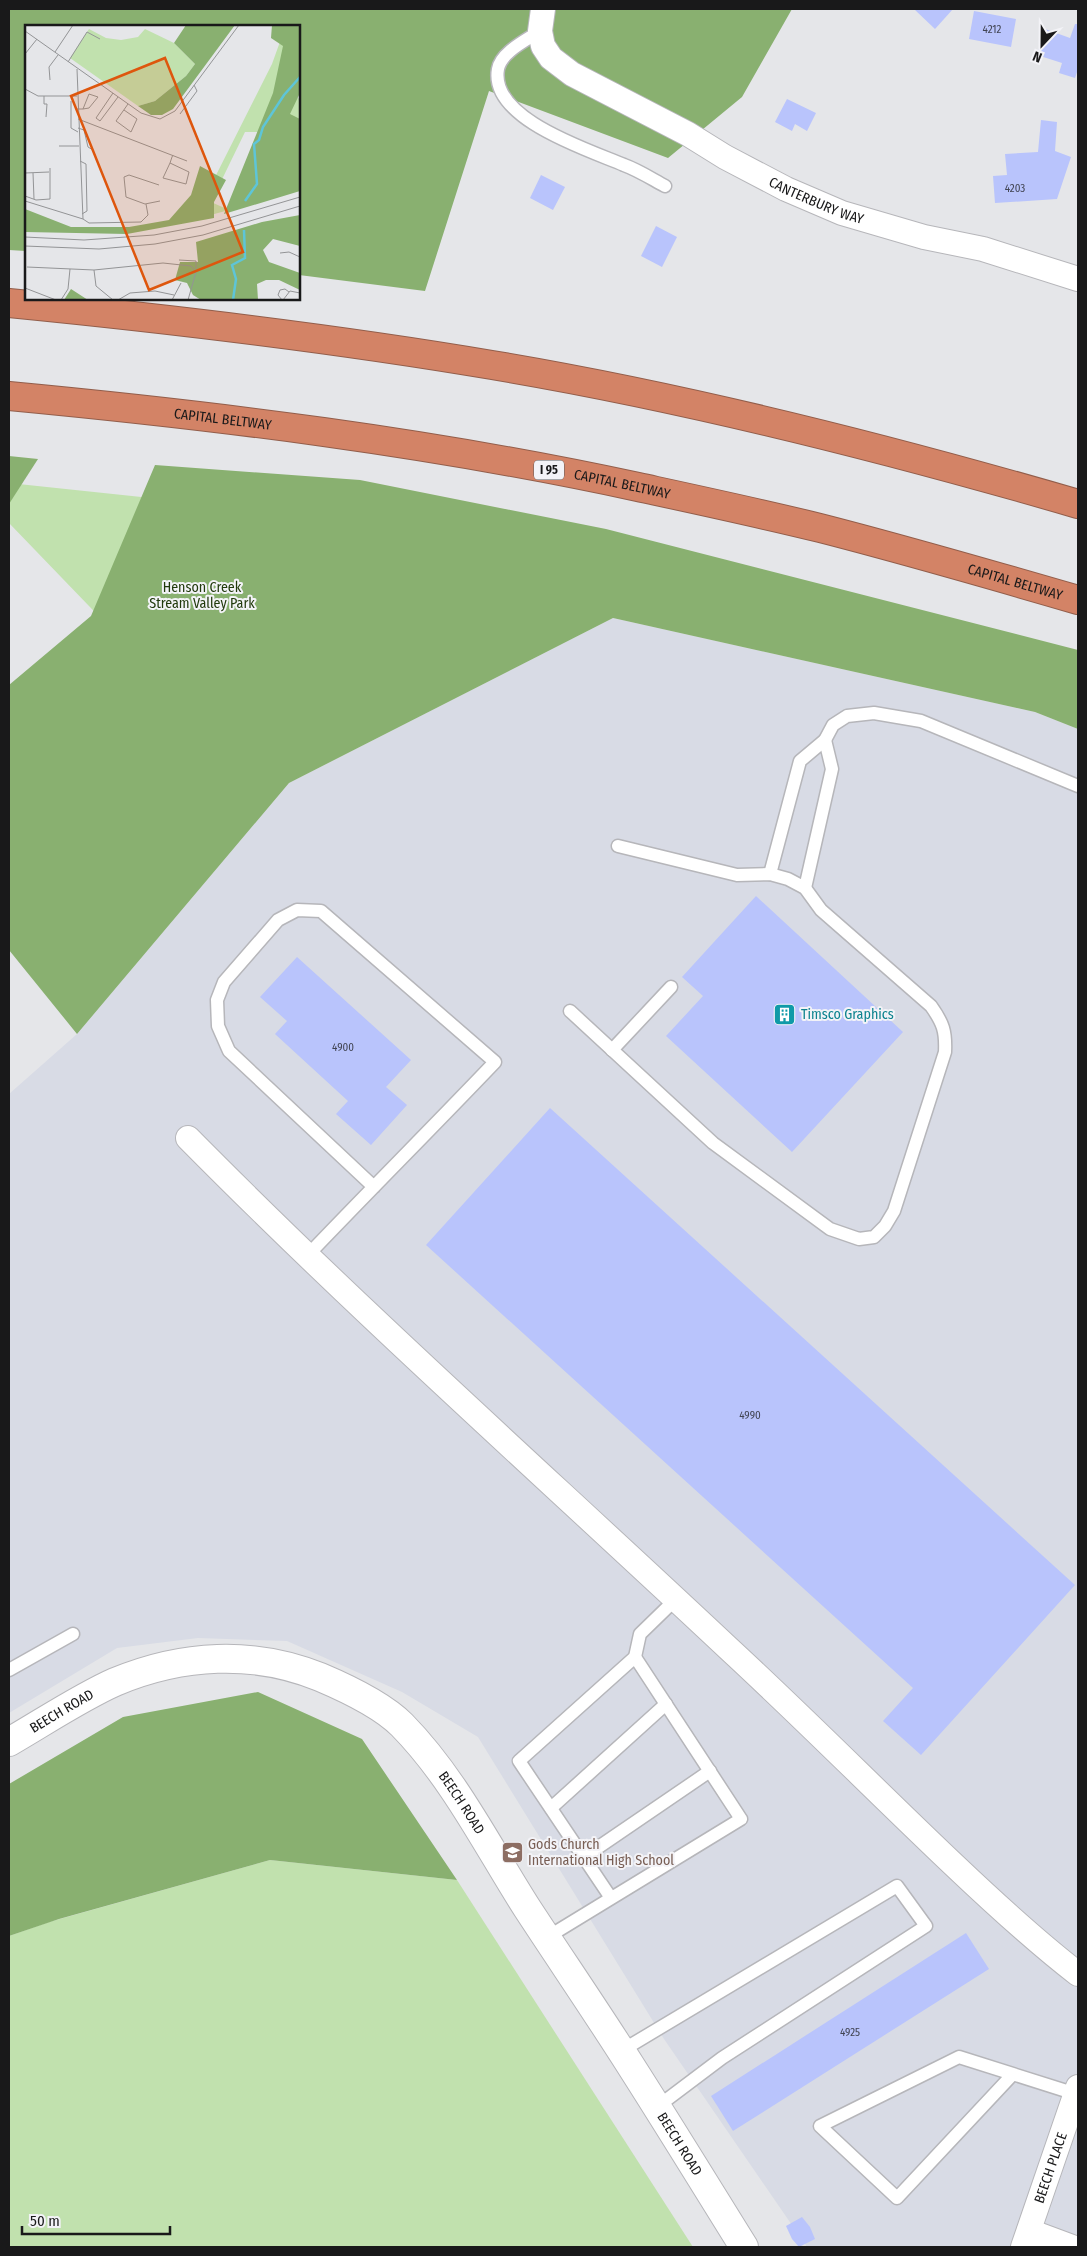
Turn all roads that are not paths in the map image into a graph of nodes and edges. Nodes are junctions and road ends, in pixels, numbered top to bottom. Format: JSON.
{"nodes":[{"id":1,"x":542,"y":20,"type":"edge"},
{"id":2,"x":665,"y":186,"type":"dead end"},
{"id":3,"x":1078,"y":279,"type":"edge"},
{"id":4,"x":9,"y":304,"type":"edge"},
{"id":5,"x":9,"y":396,"type":"edge"},
{"id":6,"x":1078,"y":504,"type":"edge"},
{"id":7,"x":1078,"y":600,"type":"edge"},
{"id":8,"x":825,"y":740,"type":"junction"},
{"id":9,"x":1078,"y":786,"type":"edge"},
{"id":10,"x":618,"y":846,"type":"dead end"},
{"id":11,"x":770,"y":874,"type":"junction"},
{"id":12,"x":805,"y":888,"type":"junction"},
{"id":13,"x":671,"y":987,"type":"dead end"},
{"id":14,"x":570,"y":1012,"type":"dead end"},
{"id":15,"x":612,"y":1050,"type":"junction"},
{"id":16,"x":188,"y":1138,"type":"dead end"},
{"id":17,"x":374,"y":1187,"type":"junction"},
{"id":18,"x":308,"y":1256,"type":"junction"},
{"id":19,"x":676,"y":1599,"type":"junction"},
{"id":20,"x":73,"y":1634,"type":"dead end"},
{"id":21,"x":635,"y":1657,"type":"junction"},
{"id":22,"x":9,"y":1670,"type":"edge"},
{"id":23,"x":666,"y":1704,"type":"junction"},
{"id":24,"x":9,"y":1742,"type":"edge"},
{"id":25,"x":710,"y":1771,"type":"junction"},
{"id":26,"x":551,"y":1808,"type":"junction"},
{"id":27,"x":584,"y":1857,"type":"junction"},
{"id":28,"x":611,"y":1898,"type":"junction"},
{"id":29,"x":546,"y":1938,"type":"junction"},
{"id":30,"x":1078,"y":1974,"type":"edge"},
{"id":31,"x":621,"y":2051,"type":"junction"},
{"id":32,"x":1013,"y":2074,"type":"junction"},
{"id":33,"x":1077,"y":2091,"type":"edge"},
{"id":34,"x":657,"y":2107,"type":"junction"},
{"id":35,"x":1026,"y":2239,"type":"edge"},
{"id":36,"x":744,"y":2247,"type":"edge"},
{"id":37,"x":1072,"y":2247,"type":"edge"}],
"edges":[{"from":1,"to":2,"type":"lane"},
{"from":1,"to":3,"type":"street","name":"CANTERBURY WAY"},
{"from":4,"to":6,"type":"highway"},
{"from":5,"to":7,"type":"highway","name":"CAPITAL BELTWAY","number":"I 95"},
{"from":8,"to":9,"type":"lane"},
{"from":8,"to":11,"type":"lane"},
{"from":8,"to":12,"type":"lane"},
{"from":10,"to":11,"type":"lane"},
{"from":11,"to":12,"type":"lane"},
{"from":12,"to":15,"type":"lane"},
{"from":13,"to":15,"type":"lane"},
{"from":14,"to":15,"type":"lane"},
{"from":16,"to":18,"type":"street"},
{"from":17,"to":17,"type":"lane"},
{"from":17,"to":18,"type":"lane"},
{"from":18,"to":19,"type":"street"},
{"from":19,"to":21,"type":"lane"},
{"from":19,"to":30,"type":"street"},
{"from":20,"to":22,"type":"lane"},
{"from":21,"to":23,"type":"lane"},
{"from":21,"to":26,"type":"lane"},
{"from":23,"to":25,"type":"lane"},
{"from":23,"to":26,"type":"lane"},
{"from":24,"to":29,"type":"street","name":"BEECH ROAD"},
{"from":25,"to":27,"type":"lane"},
{"from":25,"to":28,"type":"lane"},
{"from":26,"to":27,"type":"lane"},
{"from":27,"to":28,"type":"lane"},
{"from":28,"to":29,"type":"lane"},
{"from":29,"to":31,"type":"street","name":"BEECH ROAD"},
{"from":31,"to":34,"type":"street","name":"BEECH ROAD"},
{"from":31,"to":34,"type":"lane"},
{"from":32,"to":32,"type":"lane"},
{"from":32,"to":33,"type":"lane"},
{"from":33,"to":35,"type":"street","name":"BEECH PLACE"},
{"from":34,"to":36,"type":"street","name":"BEECH ROAD"},
{"from":35,"to":37,"type":"street"}]}
